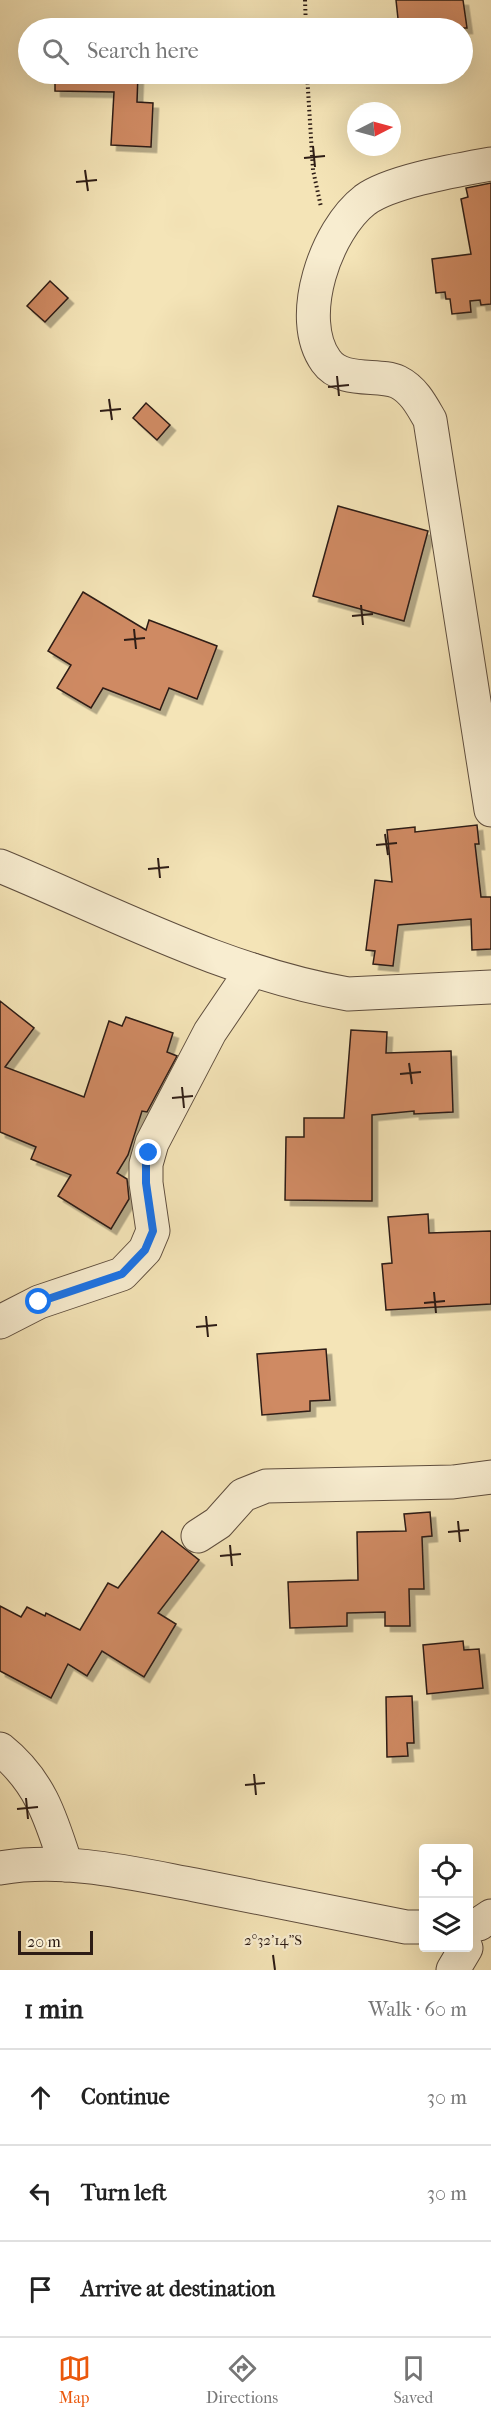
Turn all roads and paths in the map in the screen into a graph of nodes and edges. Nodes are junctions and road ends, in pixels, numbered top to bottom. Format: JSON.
{"nodes":[{"id":1,"x":305,"y":0,"type":"edge"},
{"id":2,"x":306,"y":18,"type":"edge"},
{"id":3,"x":308,"y":84,"type":"edge"},
{"id":4,"x":491,"y":164,"type":"edge"},
{"id":5,"x":334,"y":241,"type":"junction"},
{"id":6,"x":491,"y":810,"type":"edge"},
{"id":7,"x":0,"y":866,"type":"edge"},
{"id":8,"x":252,"y":970,"type":"junction"},
{"id":9,"x":491,"y":987,"type":"edge"},
{"id":10,"x":0,"y":1322,"type":"edge"},
{"id":11,"x":491,"y":1477,"type":"edge"},
{"id":12,"x":198,"y":1536,"type":"dead end"},
{"id":13,"x":0,"y":1749,"type":"edge"},
{"id":14,"x":66,"y":1865,"type":"junction"},
{"id":15,"x":0,"y":1868,"type":"edge"},
{"id":16,"x":419,"y":1927,"type":"edge"},
{"id":17,"x":475,"y":1931,"type":"edge"},
{"id":18,"x":453,"y":1970,"type":"edge"}],
"edges":[{"from":1,"to":2,"type":"path"},
{"from":3,"to":5,"type":"path"},
{"from":4,"to":5,"type":"street"},
{"from":5,"to":6,"type":"street"},
{"from":7,"to":8,"type":"street"},
{"from":8,"to":9,"type":"street"},
{"from":8,"to":10,"type":"street"},
{"from":11,"to":12,"type":"street"},
{"from":13,"to":14,"type":"street"},
{"from":14,"to":15,"type":"street"},
{"from":14,"to":16,"type":"street"},
{"from":17,"to":18,"type":"street"}]}
